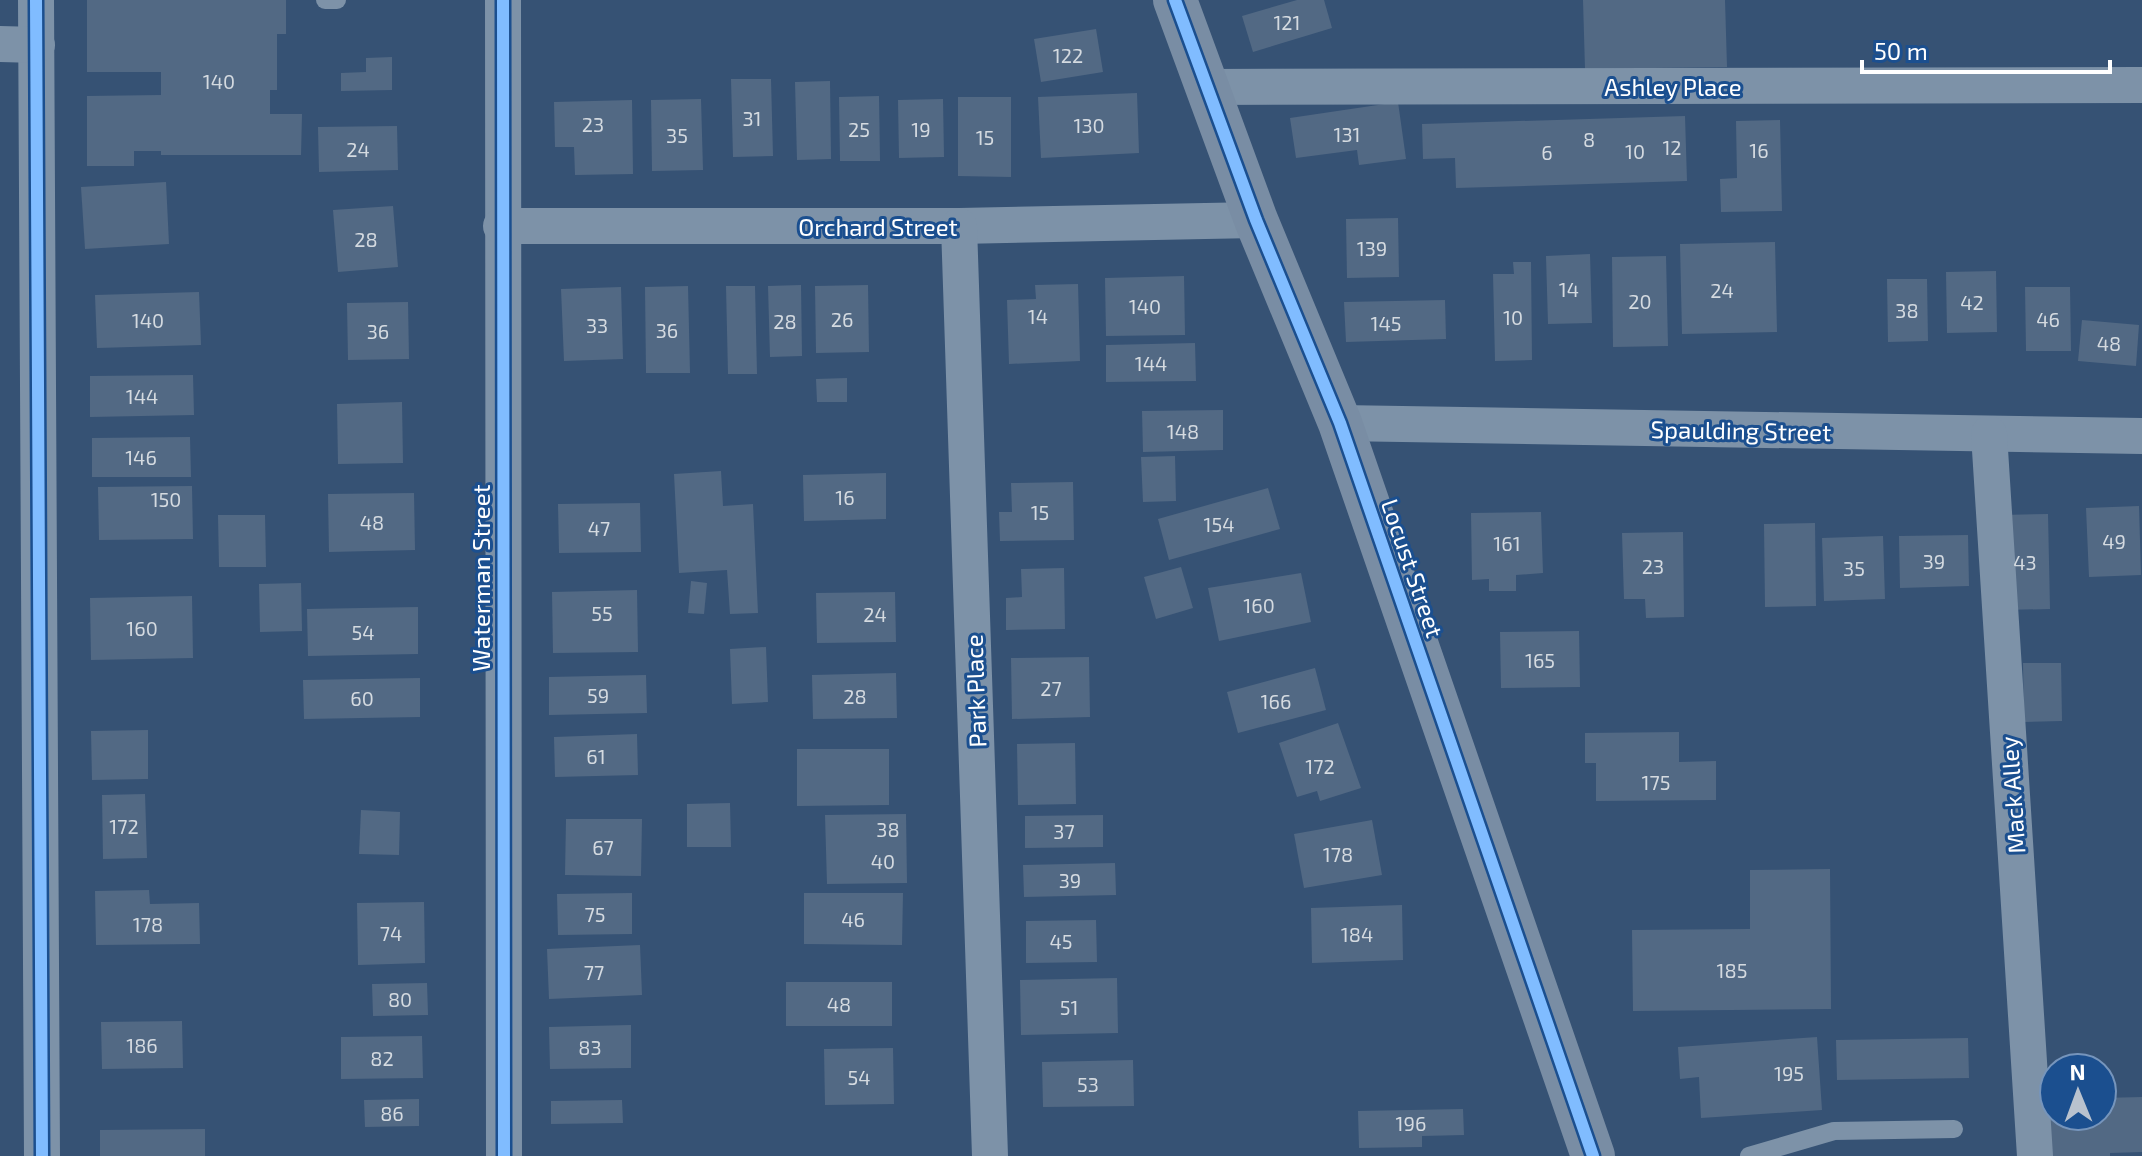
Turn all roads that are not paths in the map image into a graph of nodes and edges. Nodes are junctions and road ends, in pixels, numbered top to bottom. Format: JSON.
{"nodes":[{"id":1,"x":36,"y":0,"type":"edge"},
{"id":2,"x":325,"y":0,"type":"edge"},
{"id":3,"x":337,"y":0,"type":"edge"},
{"id":4,"x":503,"y":0,"type":"edge"},
{"id":5,"x":1175,"y":0,"type":"edge"},
{"id":6,"x":0,"y":44,"type":"edge"},
{"id":7,"x":37,"y":45,"type":"junction"},
{"id":8,"x":2142,"y":85,"type":"edge"},
{"id":9,"x":1205,"y":87,"type":"junction"},
{"id":10,"x":1256,"y":220,"type":"junction"},
{"id":11,"x":501,"y":226,"type":"junction"},
{"id":12,"x":959,"y":226,"type":"junction"},
{"id":13,"x":1340,"y":423,"type":"junction"},
{"id":14,"x":1989,"y":434,"type":"junction"},
{"id":15,"x":2142,"y":436,"type":"edge"},
{"id":16,"x":1954,"y":1129,"type":"dead end"},
{"id":17,"x":42,"y":1156,"type":"edge"},
{"id":18,"x":504,"y":1156,"type":"edge"},
{"id":19,"x":990,"y":1156,"type":"edge"},
{"id":20,"x":1593,"y":1156,"type":"edge"},
{"id":21,"x":1749,"y":1156,"type":"edge"},
{"id":22,"x":2035,"y":1156,"type":"edge"}],
"edges":[{"from":1,"to":7,"type":"street"},
{"from":2,"to":3,"type":"lane"},
{"from":4,"to":11,"type":"street","name":"Waterman Street"},
{"from":5,"to":9,"type":"street","name":"Locust Street"},
{"from":6,"to":7,"type":"street"},
{"from":7,"to":17,"type":"street"},
{"from":8,"to":9,"type":"street","name":"Ashley Place"},
{"from":9,"to":10,"type":"street","name":"Locust Street"},
{"from":10,"to":12,"type":"street","name":"Orchard Street"},
{"from":10,"to":13,"type":"street","name":"Locust Street"},
{"from":11,"to":12,"type":"street","name":"Orchard Street"},
{"from":11,"to":18,"type":"street","name":"Waterman Street"},
{"from":12,"to":19,"type":"street","name":"Park Place"},
{"from":13,"to":14,"type":"street","name":"Spaulding Street"},
{"from":13,"to":20,"type":"street","name":"Locust Street"},
{"from":14,"to":15,"type":"street","name":"Spaulding Street"},
{"from":14,"to":22,"type":"street","name":"Mack Alley"},
{"from":16,"to":21,"type":"lane"}]}
